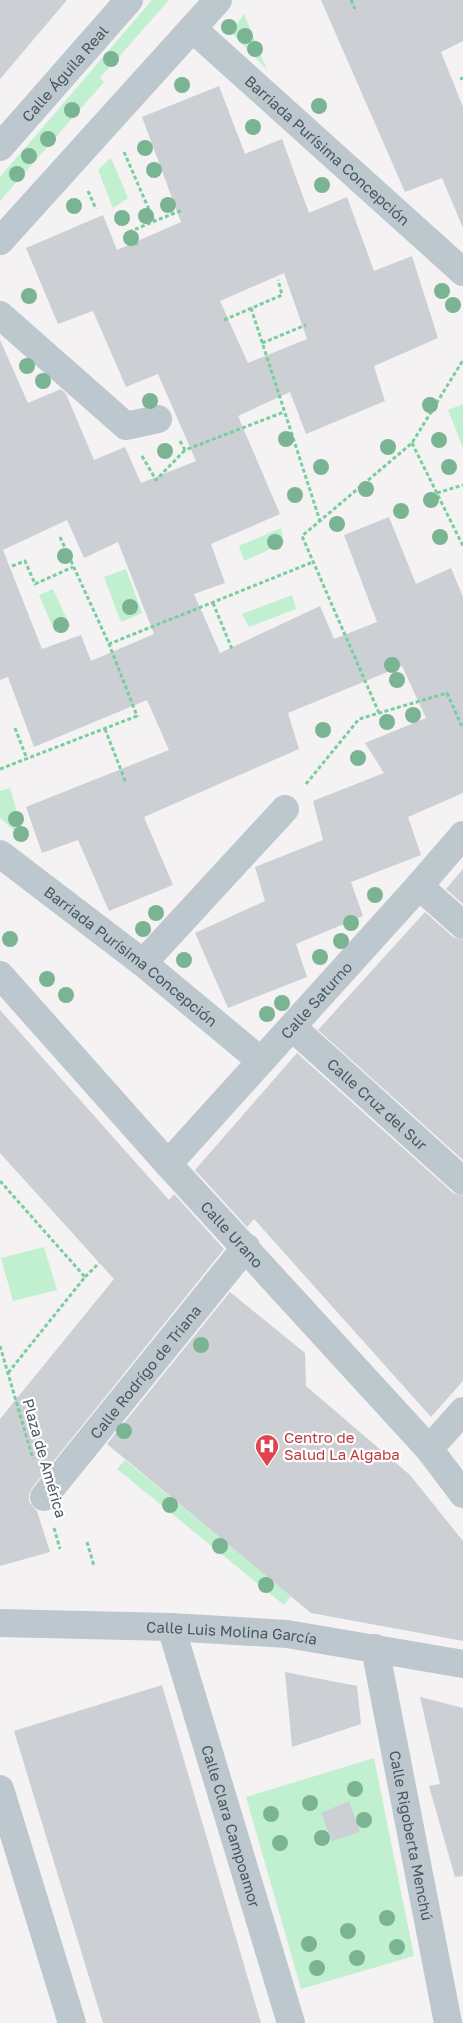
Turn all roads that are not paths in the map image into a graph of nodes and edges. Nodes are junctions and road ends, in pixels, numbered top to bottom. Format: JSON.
{"nodes":[{"id":1,"x":129,"y":0,"type":"edge"},
{"id":2,"x":218,"y":0,"type":"edge"},
{"id":3,"x":193,"y":29,"type":"junction"},
{"id":4,"x":0,"y":147,"type":"edge"},
{"id":5,"x":0,"y":241,"type":"edge"},
{"id":6,"x":463,"y":272,"type":"edge"},
{"id":7,"x":0,"y":315,"type":"edge"},
{"id":8,"x":158,"y":419,"type":"road end"},
{"id":9,"x":285,"y":809,"type":"road end"},
{"id":10,"x":463,"y":835,"type":"edge"},
{"id":11,"x":0,"y":854,"type":"edge"},
{"id":12,"x":419,"y":886,"type":"junction"},
{"id":13,"x":463,"y":925,"type":"edge"},
{"id":14,"x":143,"y":964,"type":"junction"},
{"id":15,"x":0,"y":975,"type":"edge"},
{"id":16,"x":292,"y":1027,"type":"junction"},
{"id":17,"x":261,"y":1061,"type":"junction"},
{"id":18,"x":168,"y":1164,"type":"junction"},
{"id":19,"x":463,"y":1181,"type":"edge"},
{"id":20,"x":246,"y":1247,"type":"junction"},
{"id":21,"x":463,"y":1411,"type":"edge"},
{"id":22,"x":429,"y":1449,"type":"junction"},
{"id":23,"x":459,"y":1479,"type":"edge"},
{"id":24,"x":44,"y":1497,"type":"road end"},
{"id":25,"x":0,"y":1623,"type":"edge"},
{"id":26,"x":172,"y":1627,"type":"junction"},
{"id":27,"x":375,"y":1648,"type":"junction"},
{"id":28,"x":463,"y":1664,"type":"edge"},
{"id":29,"x":0,"y":1789,"type":"edge"},
{"id":30,"x":72,"y":2023,"type":"edge"},
{"id":31,"x":292,"y":2023,"type":"edge"},
{"id":32,"x":448,"y":2023,"type":"edge"}],
"edges":[{"from":1,"to":4,"type":"street","name":"Calle Águila Real"},
{"from":2,"to":3,"type":"street"},
{"from":3,"to":5,"type":"street"},
{"from":3,"to":6,"type":"street","name":"Barriada Purísima Concepción"},
{"from":7,"to":8,"type":"street"},
{"from":9,"to":14,"type":"street"},
{"from":10,"to":12,"type":"street","name":"Calle Saturno"},
{"from":11,"to":14,"type":"street","name":"Barriada Purísima Concepción"},
{"from":12,"to":13,"type":"street"},
{"from":12,"to":16,"type":"street","name":"Calle Saturno"},
{"from":14,"to":17,"type":"street","name":"Barriada Purísima Concepción"},
{"from":15,"to":18,"type":"street","name":"Calle Urano"},
{"from":16,"to":17,"type":"street","name":"Calle Saturno"},
{"from":16,"to":19,"type":"street","name":"Calle Cruz del Sur"},
{"from":17,"to":18,"type":"street","name":"Calle Saturno"},
{"from":18,"to":20,"type":"street","name":"Calle Urano"},
{"from":20,"to":22,"type":"street","name":"Calle Urano"},
{"from":20,"to":24,"type":"street","name":"Calle Rodrígo de Triana"},
{"from":21,"to":22,"type":"street"},
{"from":22,"to":23,"type":"street","name":"Calle Urano"},
{"from":25,"to":26,"type":"street","name":"Calle Luis Molina García"},
{"from":26,"to":27,"type":"street","name":"Calle Luis Molina García"},
{"from":26,"to":31,"type":"street","name":"Calle Clara Campoamor"},
{"from":27,"to":28,"type":"street","name":"Calle Luis Molina García"},
{"from":27,"to":32,"type":"street","name":"Calle Rigoberta Menchú"},
{"from":29,"to":30,"type":"street"}]}
